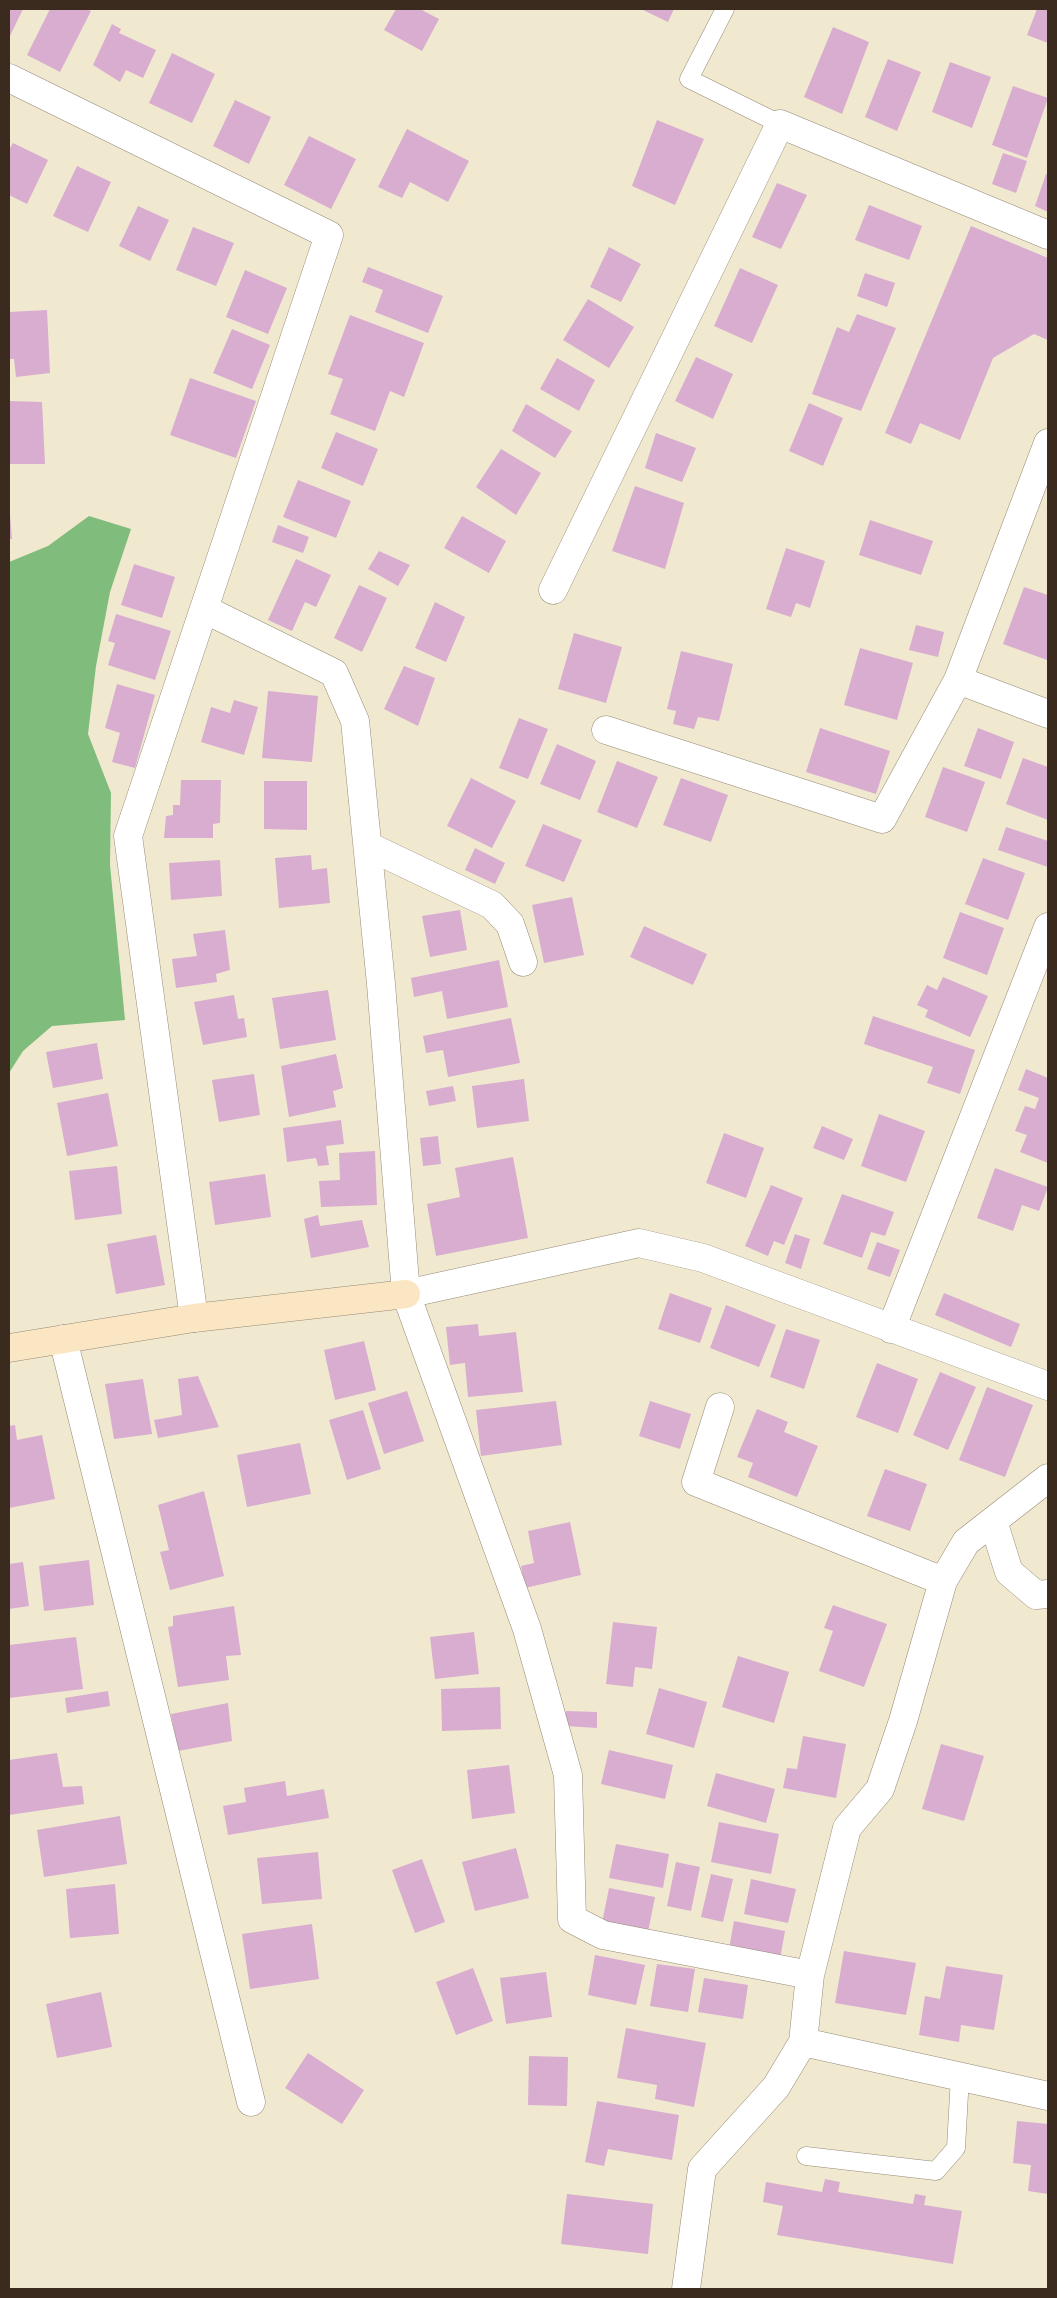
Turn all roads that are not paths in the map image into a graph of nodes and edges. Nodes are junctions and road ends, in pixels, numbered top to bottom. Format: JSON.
{"nodes":[{"id":1,"x":725,"y":9,"type":"edge"},
{"id":2,"x":9,"y":78,"type":"edge"},
{"id":3,"x":780,"y":124,"type":"junction"},
{"id":4,"x":1048,"y":235,"type":"edge"},
{"id":5,"x":1048,"y":443,"type":"edge"},
{"id":6,"x":553,"y":590,"type":"dead end"},
{"id":7,"x":204,"y":609,"type":"junction"},
{"id":8,"x":958,"y":680,"type":"junction"},
{"id":9,"x":1048,"y":714,"type":"edge"},
{"id":10,"x":606,"y":730,"type":"dead end"},
{"id":11,"x":368,"y":846,"type":"junction"},
{"id":12,"x":1048,"y":928,"type":"edge"},
{"id":13,"x":523,"y":962,"type":"dead end"},
{"id":14,"x":406,"y":1294,"type":"junction"},
{"id":15,"x":194,"y":1318,"type":"junction"},
{"id":16,"x":891,"y":1329,"type":"junction"},
{"id":17,"x":63,"y":1339,"type":"junction"},
{"id":18,"x":9,"y":1348,"type":"edge"},
{"id":19,"x":1048,"y":1386,"type":"edge"},
{"id":20,"x":720,"y":1407,"type":"dead end"},
{"id":21,"x":1048,"y":1478,"type":"edge"},
{"id":22,"x":993,"y":1521,"type":"junction"},
{"id":23,"x":943,"y":1581,"type":"junction"},
{"id":24,"x":1048,"y":1594,"type":"edge"},
{"id":25,"x":810,"y":1975,"type":"junction"},
{"id":26,"x":803,"y":2042,"type":"junction"},
{"id":27,"x":960,"y":2076,"type":"junction"},
{"id":28,"x":1048,"y":2096,"type":"edge"},
{"id":29,"x":251,"y":2102,"type":"dead end"},
{"id":30,"x":806,"y":2156,"type":"dead end"},
{"id":31,"x":686,"y":2289,"type":"edge"}],
"edges":[{"from":1,"to":3,"type":"lane"},
{"from":2,"to":7,"type":"street"},
{"from":3,"to":4,"type":"street"},
{"from":3,"to":6,"type":"street"},
{"from":5,"to":8,"type":"street"},
{"from":7,"to":11,"type":"street"},
{"from":7,"to":15,"type":"street"},
{"from":8,"to":9,"type":"street"},
{"from":8,"to":10,"type":"street"},
{"from":11,"to":13,"type":"street"},
{"from":11,"to":14,"type":"street"},
{"from":12,"to":16,"type":"street"},
{"from":14,"to":15,"type":"street"},
{"from":14,"to":16,"type":"street"},
{"from":14,"to":25,"type":"street"},
{"from":15,"to":17,"type":"street"},
{"from":16,"to":19,"type":"street"},
{"from":17,"to":18,"type":"street"},
{"from":17,"to":29,"type":"street"},
{"from":20,"to":23,"type":"street"},
{"from":21,"to":22,"type":"street"},
{"from":22,"to":23,"type":"street"},
{"from":22,"to":24,"type":"street"},
{"from":23,"to":25,"type":"street"},
{"from":25,"to":26,"type":"street"},
{"from":26,"to":27,"type":"street"},
{"from":26,"to":31,"type":"street"},
{"from":27,"to":28,"type":"street"},
{"from":27,"to":30,"type":"lane"}]}
